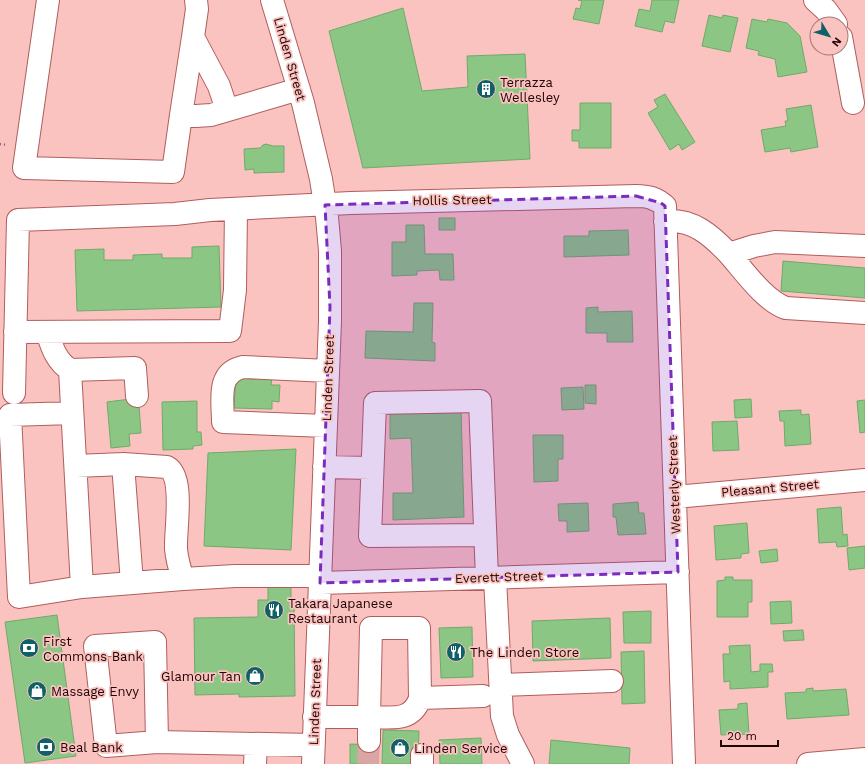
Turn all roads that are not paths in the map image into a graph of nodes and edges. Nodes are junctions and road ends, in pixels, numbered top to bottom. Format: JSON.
{"nodes":[{"id":1,"x":48,"y":0,"type":"edge"},
{"id":2,"x":196,"y":0,"type":"edge"},
{"id":3,"x":272,"y":0,"type":"edge"},
{"id":4,"x":815,"y":0,"type":"edge"},
{"id":5,"x":830,"y":16,"type":"edge"},
{"id":6,"x":193,"y":37,"type":"junction"},
{"id":7,"x":844,"y":56,"type":"edge"},
{"id":8,"x":299,"y":89,"type":"junction"},
{"id":9,"x":853,"y":103,"type":"dead end"},
{"id":10,"x":227,"y":110,"type":"junction"},
{"id":11,"x":181,"y":115,"type":"junction"},
{"id":12,"x":325,"y":205,"type":"junction"},
{"id":13,"x":236,"y":209,"type":"junction"},
{"id":14,"x":665,"y":213,"type":"junction"},
{"id":15,"x":865,"y":246,"type":"edge"},
{"id":16,"x":729,"y":254,"type":"junction"},
{"id":17,"x":865,"y":313,"type":"edge"},
{"id":18,"x":15,"y":332,"type":"junction"},
{"id":19,"x":47,"y":332,"type":"junction"},
{"id":20,"x":70,"y":370,"type":"junction"},
{"id":21,"x":328,"y":371,"type":"junction"},
{"id":22,"x":14,"y":393,"type":"dead end"},
{"id":23,"x":137,"y":396,"type":"dead end"},
{"id":24,"x":72,"y":413,"type":"junction"},
{"id":25,"x":326,"y":426,"type":"junction"},
{"id":26,"x":123,"y":464,"type":"junction"},
{"id":27,"x":76,"y":466,"type":"junction"},
{"id":28,"x":324,"y":468,"type":"junction"},
{"id":29,"x":372,"y":468,"type":"junction"},
{"id":30,"x":865,"y":480,"type":"edge"},
{"id":31,"x":675,"y":497,"type":"junction"},
{"id":32,"x":485,"y":535,"type":"junction"},
{"id":33,"x":678,"y":572,"type":"junction"},
{"id":34,"x":491,"y":578,"type":"junction"},
{"id":35,"x":320,"y":579,"type":"junction"},
{"id":36,"x":183,"y":580,"type":"junction"},
{"id":37,"x":132,"y":583,"type":"junction"},
{"id":38,"x":82,"y":587,"type":"junction"},
{"id":39,"x":612,"y":681,"type":"dead end"},
{"id":40,"x":492,"y":691,"type":"junction"},
{"id":41,"x":420,"y":698,"type":"junction"},
{"id":42,"x":314,"y":717,"type":"junction"},
{"id":43,"x":369,"y":717,"type":"junction"},
{"id":44,"x":369,"y":741,"type":"tunnel mouth"},
{"id":45,"x":157,"y":742,"type":"junction"},
{"id":46,"x":256,"y":754,"type":"edge"},
{"id":47,"x":313,"y":754,"type":"edge"},
{"id":48,"x":865,"y":759,"type":"edge"},
{"id":49,"x":839,"y":763,"type":"edge"},
{"id":50,"x":523,"y":764,"type":"edge"},
{"id":51,"x":684,"y":764,"type":"edge"},
{"id":52,"x":808,"y":764,"type":"edge"}],
"edges":[{"from":1,"to":11,"type":"street"},
{"from":2,"to":6,"type":"street"},
{"from":3,"to":8,"type":"street","name":"Linden Street"},
{"from":4,"to":5,"type":"street"},
{"from":6,"to":10,"type":"street"},
{"from":6,"to":11,"type":"street"},
{"from":7,"to":9,"type":"street"},
{"from":8,"to":10,"type":"street"},
{"from":8,"to":12,"type":"street","name":"Linden Street"},
{"from":10,"to":11,"type":"street"},
{"from":12,"to":13,"type":"street","name":"Hollis Street"},
{"from":12,"to":14,"type":"street","name":"Hollis Street"},
{"from":12,"to":21,"type":"street","name":"Linden Street"},
{"from":13,"to":18,"type":"street","name":"Hollis Street"},
{"from":13,"to":19,"type":"street"},
{"from":14,"to":16,"type":"street"},
{"from":14,"to":31,"type":"street","name":"Westerly Street"},
{"from":15,"to":16,"type":"street"},
{"from":16,"to":17,"type":"street"},
{"from":18,"to":19,"type":"street"},
{"from":18,"to":22,"type":"street"},
{"from":19,"to":20,"type":"street"},
{"from":20,"to":23,"type":"street"},
{"from":20,"to":24,"type":"street"},
{"from":21,"to":25,"type":"street","name":"Linden Street"},
{"from":21,"to":25,"type":"street"},
{"from":24,"to":27,"type":"street"},
{"from":24,"to":38,"type":"street","name":"Everett Street"},
{"from":25,"to":28,"type":"street","name":"Linden Street"},
{"from":26,"to":27,"type":"street"},
{"from":26,"to":36,"type":"street"},
{"from":26,"to":37,"type":"street"},
{"from":27,"to":38,"type":"street"},
{"from":28,"to":29,"type":"street"},
{"from":28,"to":35,"type":"street","name":"Linden Street"},
{"from":29,"to":32,"type":"street"},
{"from":29,"to":32,"type":"street"},
{"from":30,"to":31,"type":"street","name":"Pleasant Street"},
{"from":31,"to":33,"type":"street","name":"Westerly Street"},
{"from":32,"to":34,"type":"street"},
{"from":33,"to":34,"type":"street","name":"Everett Street"},
{"from":33,"to":51,"type":"street","name":"Westerly Street"},
{"from":34,"to":35,"type":"street","name":"Everett Street"},
{"from":34,"to":40,"type":"street"},
{"from":35,"to":36,"type":"street","name":"Everett Street"},
{"from":35,"to":42,"type":"street","name":"Linden Street"},
{"from":36,"to":37,"type":"street","name":"Everett Street"},
{"from":37,"to":38,"type":"street","name":"Everett Street"},
{"from":39,"to":40,"type":"street"},
{"from":40,"to":41,"type":"street"},
{"from":40,"to":50,"type":"street"},
{"from":41,"to":43,"type":"street"},
{"from":41,"to":43,"type":"street"},
{"from":42,"to":43,"type":"street"},
{"from":42,"to":47,"type":"street","name":"Linden Street"},
{"from":43,"to":44,"type":"street"},
{"from":45,"to":45,"type":"street"},
{"from":45,"to":46,"type":"street"},
{"from":46,"to":47,"type":"street"},
{"from":48,"to":49,"type":"street"},
{"from":49,"to":52,"type":"street"}]}
